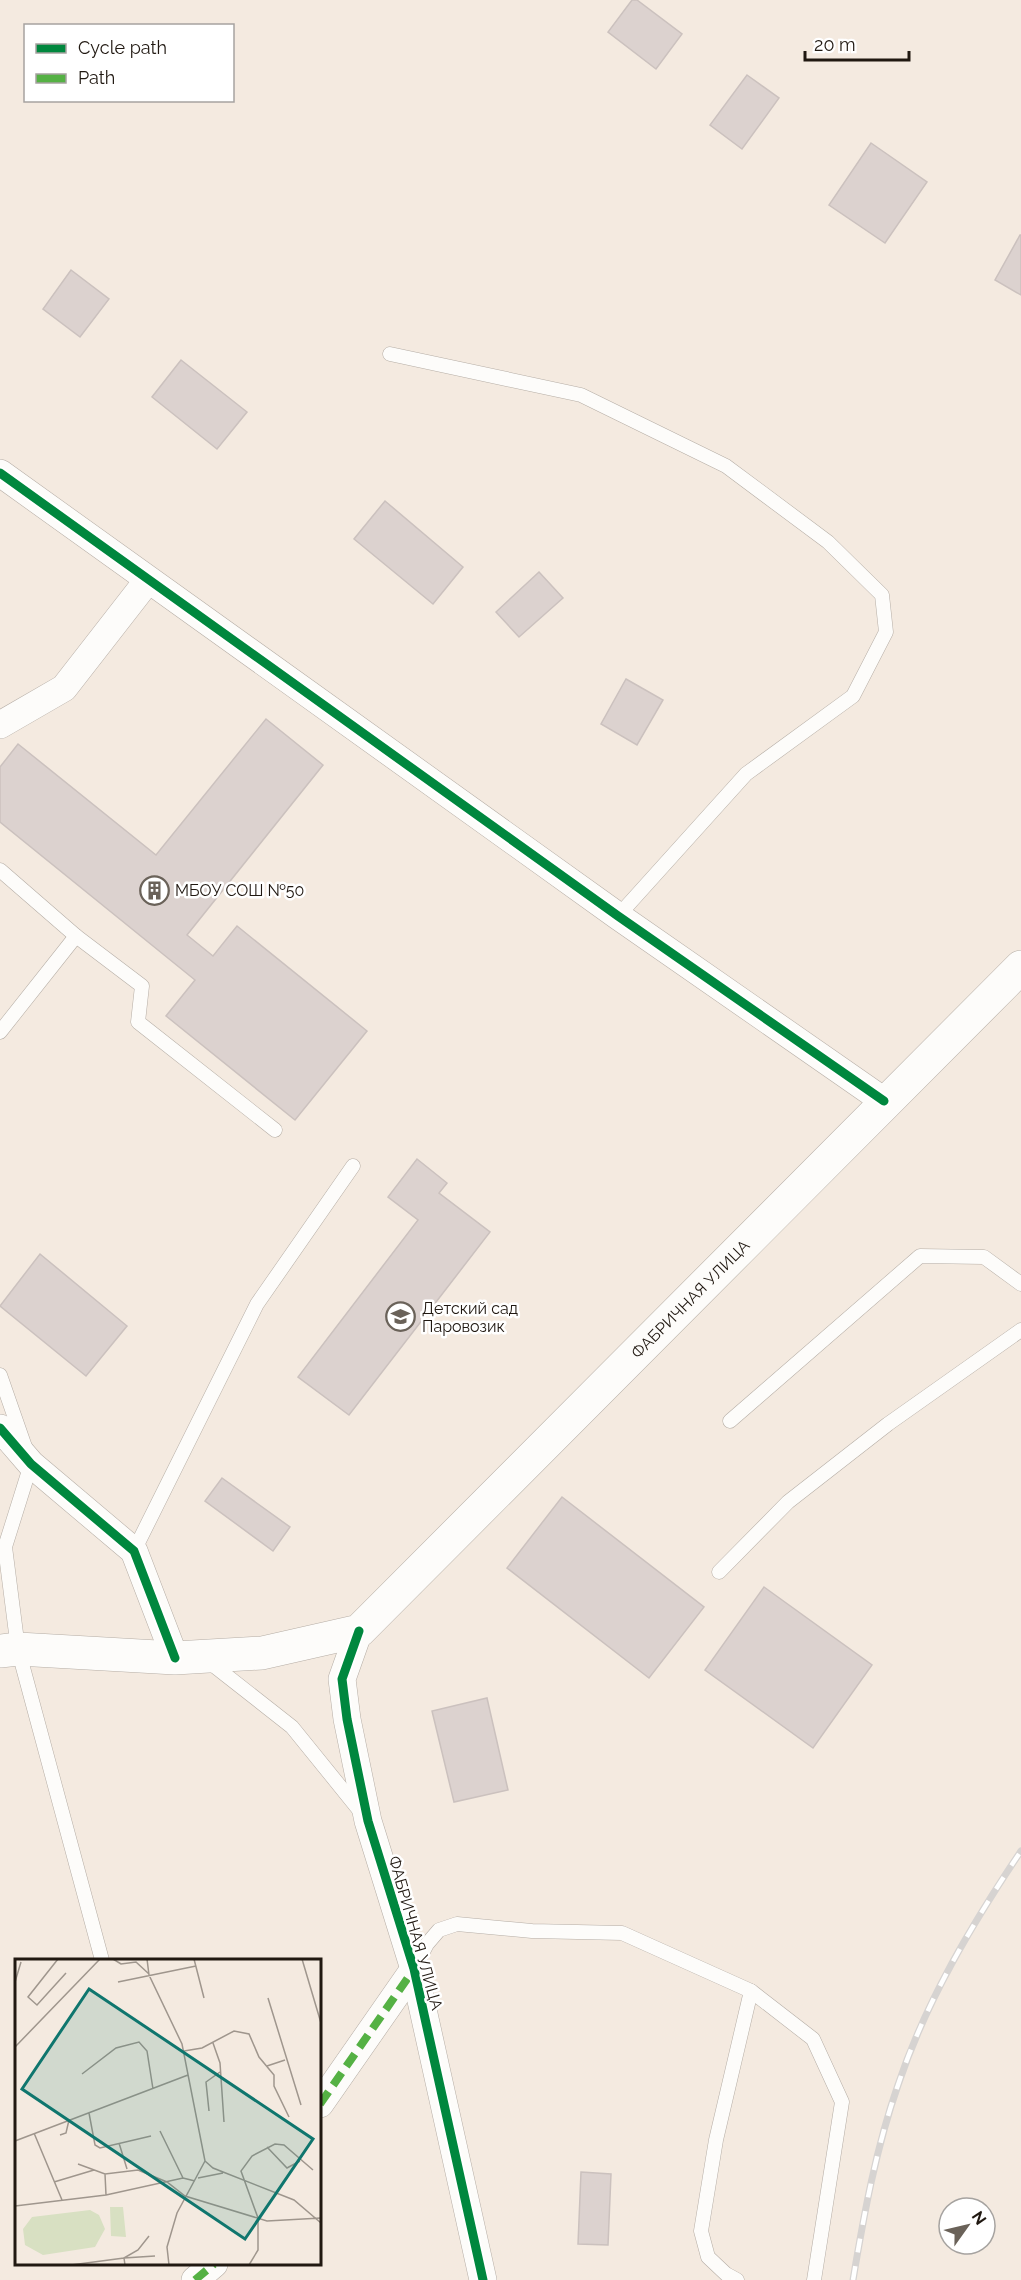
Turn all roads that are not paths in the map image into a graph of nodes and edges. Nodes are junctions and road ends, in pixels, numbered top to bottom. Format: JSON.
{"nodes":[{"id":1,"x":390,"y":354,"type":"dead end"},
{"id":2,"x":3,"y":479,"type":"edge"},
{"id":3,"x":148,"y":580,"type":"junction"},
{"id":4,"x":0,"y":725,"type":"edge"},
{"id":5,"x":0,"y":870,"type":"edge"},
{"id":6,"x":618,"y":916,"type":"junction"},
{"id":7,"x":76,"y":936,"type":"junction"},
{"id":8,"x":1021,"y":967,"type":"edge"},
{"id":9,"x":0,"y":1032,"type":"edge"},
{"id":10,"x":884,"y":1101,"type":"junction"},
{"id":11,"x":275,"y":1130,"type":"dead end"},
{"id":12,"x":353,"y":1166,"type":"dead end"},
{"id":13,"x":1021,"y":1284,"type":"edge"},
{"id":14,"x":1021,"y":1330,"type":"edge"},
{"id":15,"x":0,"y":1375,"type":"edge"},
{"id":16,"x":730,"y":1421,"type":"dead end"},
{"id":17,"x":0,"y":1428,"type":"edge"},
{"id":18,"x":31,"y":1464,"type":"junction"},
{"id":19,"x":134,"y":1551,"type":"junction"},
{"id":20,"x":719,"y":1572,"type":"dead end"},
{"id":21,"x":359,"y":1630,"type":"junction"},
{"id":22,"x":9,"y":1650,"type":"edge"},
{"id":23,"x":188,"y":1657,"type":"junction"},
{"id":24,"x":368,"y":1821,"type":"junction"},
{"id":25,"x":102,"y":1959,"type":"edge"},
{"id":26,"x":414,"y":1969,"type":"junction"},
{"id":27,"x":751,"y":1991,"type":"junction"},
{"id":28,"x":321,"y":2103,"type":"edge"},
{"id":29,"x":483,"y":2280,"type":"edge"},
{"id":30,"x":737,"y":2280,"type":"edge"},
{"id":31,"x":814,"y":2280,"type":"edge"}],
"edges":[{"from":1,"to":6,"type":"lane"},
{"from":2,"to":3,"type":"street"},
{"from":3,"to":4,"type":"street"},
{"from":3,"to":6,"type":"street"},
{"from":5,"to":7,"type":"lane"},
{"from":6,"to":10,"type":"street"},
{"from":7,"to":9,"type":"lane"},
{"from":7,"to":11,"type":"lane"},
{"from":8,"to":10,"type":"main road","name":"ФАБРИЧНАЯ УЛИЦА"},
{"from":10,"to":21,"type":"main road","name":"ФАБРИЧНАЯ УЛИЦА"},
{"from":12,"to":19,"type":"lane"},
{"from":13,"to":16,"type":"lane"},
{"from":14,"to":20,"type":"lane"},
{"from":15,"to":18,"type":"lane"},
{"from":17,"to":18,"type":"street"},
{"from":18,"to":19,"type":"street"},
{"from":18,"to":22,"type":"lane"},
{"from":19,"to":23,"type":"street"},
{"from":21,"to":23,"type":"main road"},
{"from":21,"to":24,"type":"street","name":"ФАБРИЧНАЯ УЛИЦА"},
{"from":22,"to":23,"type":"main road"},
{"from":22,"to":25,"type":"lane"},
{"from":23,"to":24,"type":"lane"},
{"from":24,"to":26,"type":"street","name":"ФАБРИЧНАЯ УЛИЦА"},
{"from":26,"to":27,"type":"lane"},
{"from":26,"to":28,"type":"street"},
{"from":26,"to":29,"type":"street","name":"ФАБРИЧНАЯ УЛИЦА"},
{"from":27,"to":30,"type":"lane"},
{"from":27,"to":31,"type":"lane"}]}
